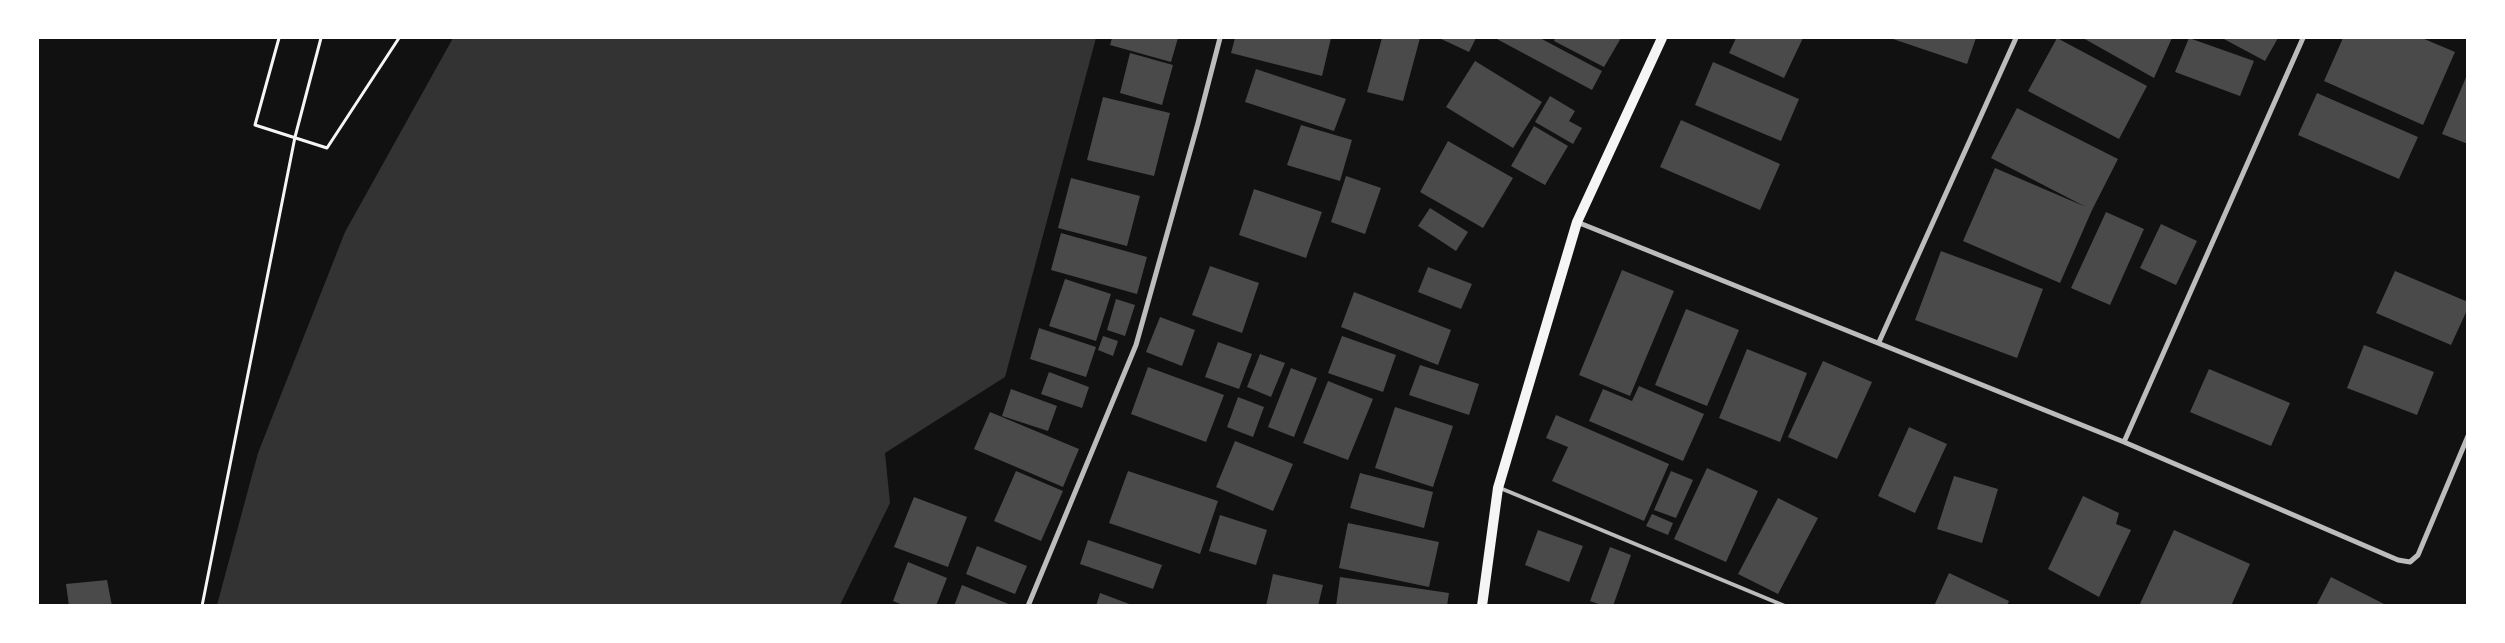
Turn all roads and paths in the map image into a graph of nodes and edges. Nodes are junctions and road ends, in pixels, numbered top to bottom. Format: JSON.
{"nodes":[{"id":1,"x":278,"y":38,"type":"edge"},
{"id":2,"x":322,"y":38,"type":"edge"},
{"id":3,"x":399,"y":38,"type":"edge"},
{"id":4,"x":1220,"y":38,"type":"edge"},
{"id":5,"x":1662,"y":38,"type":"edge"},
{"id":6,"x":2016,"y":38,"type":"edge"},
{"id":7,"x":2303,"y":38,"type":"edge"},
{"id":8,"x":295,"y":138,"type":"junction"},
{"id":9,"x":1577,"y":222,"type":"junction"},
{"id":10,"x":1879,"y":342,"type":"junction"},
{"id":11,"x":2468,"y":436,"type":"edge"},
{"id":12,"x":2124,"y":442,"type":"junction"},
{"id":13,"x":1498,"y":488,"type":"junction"},
{"id":14,"x":202,"y":606,"type":"edge"},
{"id":15,"x":1028,"y":606,"type":"edge"},
{"id":16,"x":1482,"y":606,"type":"edge"},
{"id":17,"x":1785,"y":606,"type":"edge"}],
"edges":[{"from":1,"to":8,"type":"path"},
{"from":2,"to":8,"type":"path"},
{"from":3,"to":8,"type":"path"},
{"from":4,"to":15,"type":"street"},
{"from":5,"to":9,"type":"main road"},
{"from":6,"to":10,"type":"street"},
{"from":7,"to":12,"type":"street"},
{"from":8,"to":14,"type":"path"},
{"from":9,"to":10,"type":"street"},
{"from":9,"to":13,"type":"main road"},
{"from":10,"to":12,"type":"street"},
{"from":11,"to":12,"type":"street"},
{"from":13,"to":16,"type":"main road"},
{"from":13,"to":17,"type":"lane"}]}
